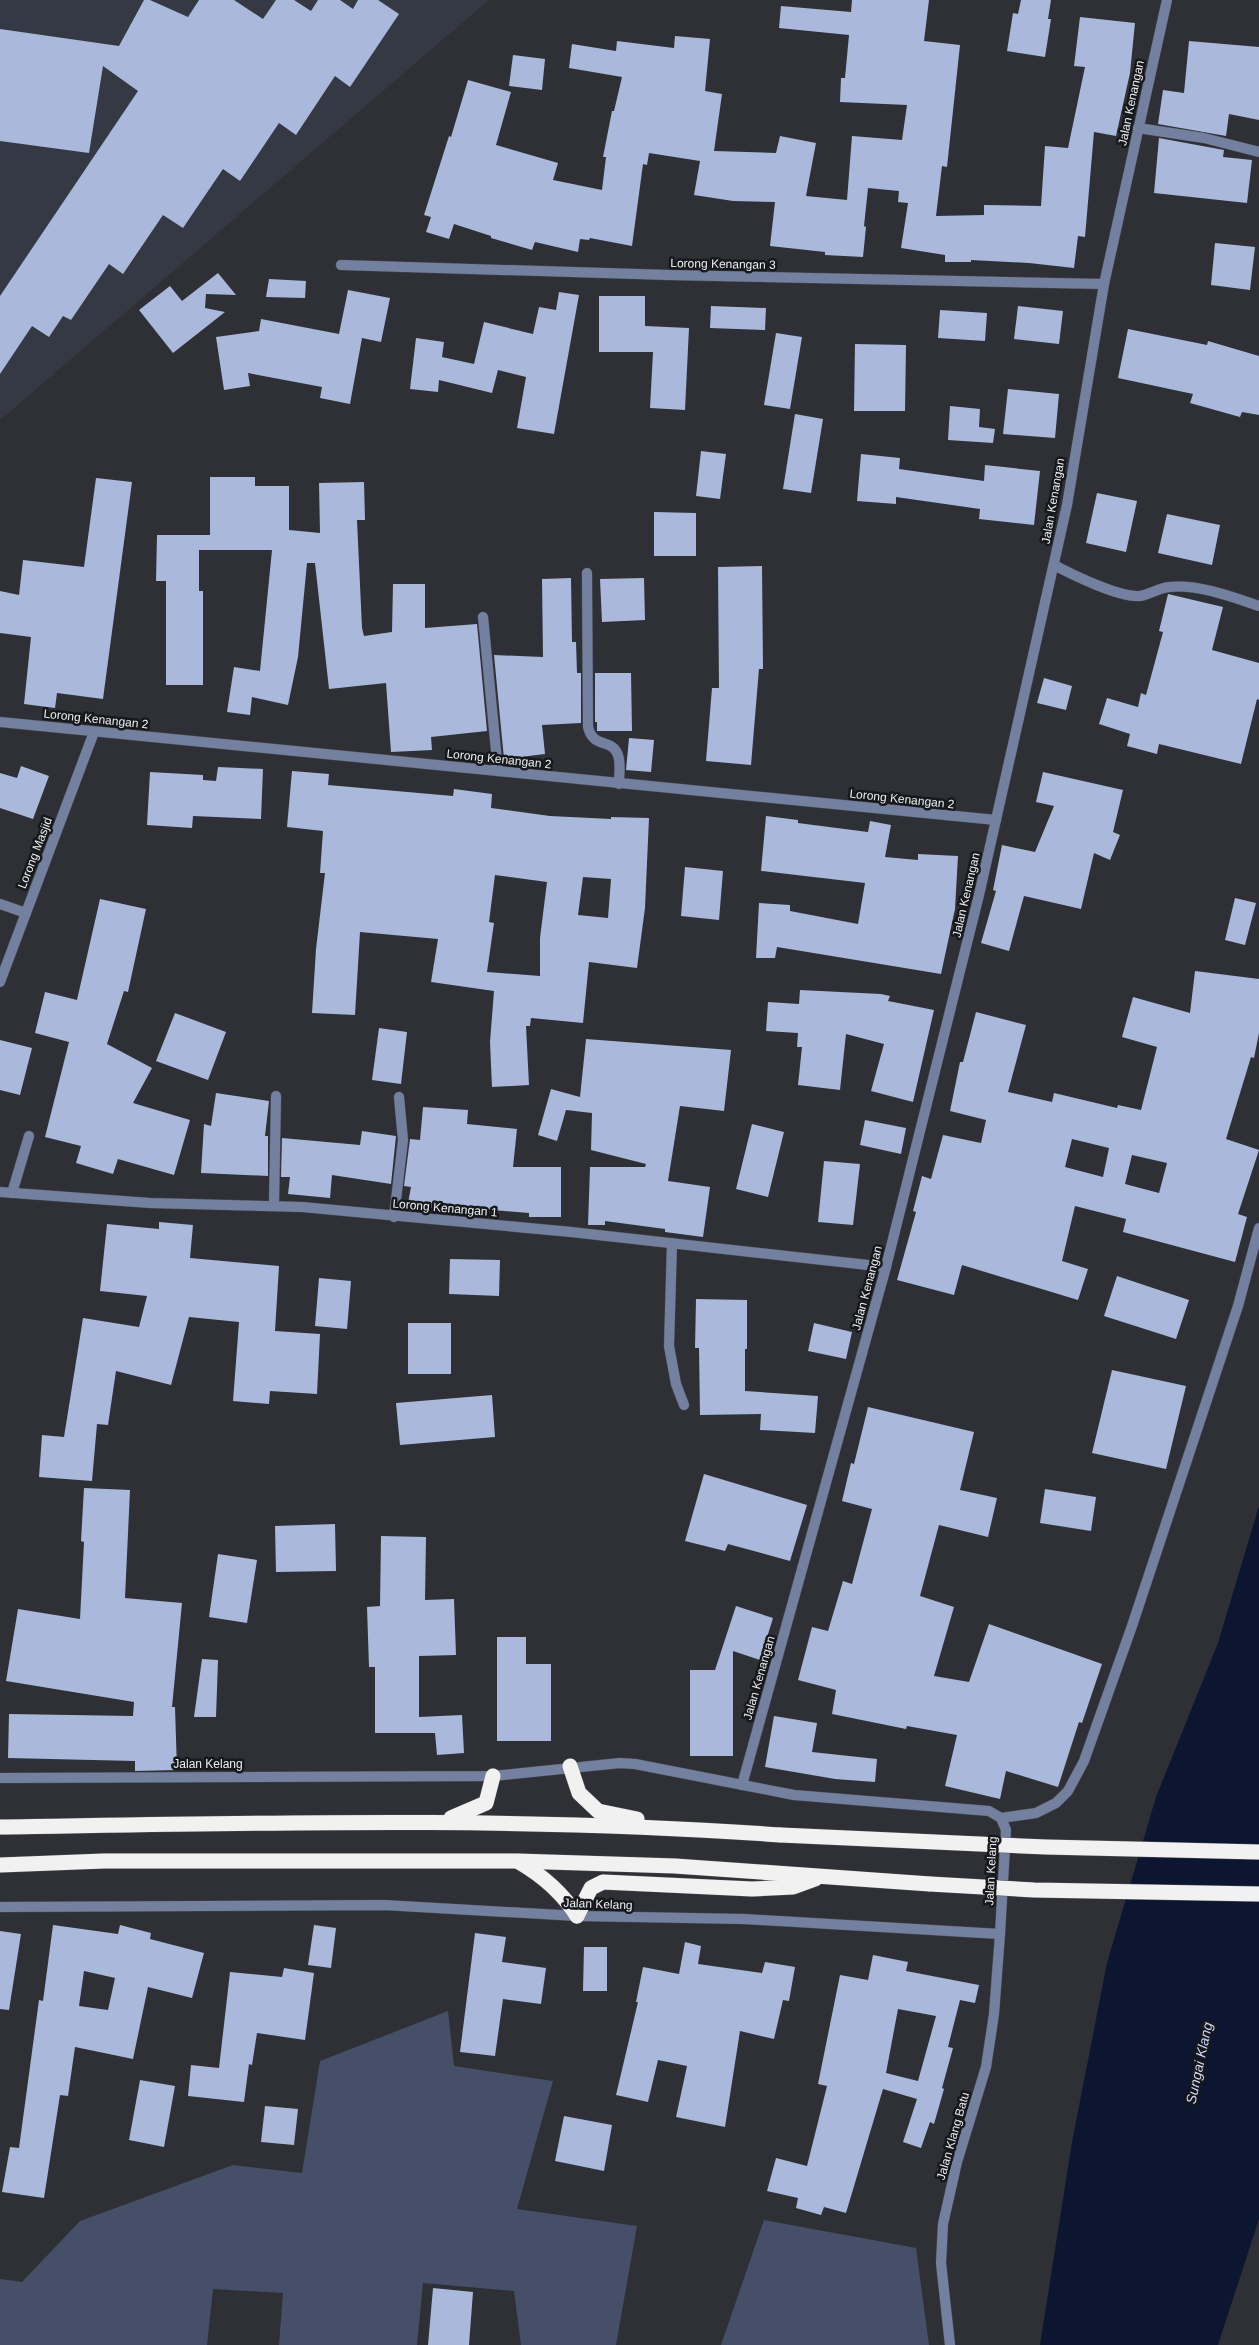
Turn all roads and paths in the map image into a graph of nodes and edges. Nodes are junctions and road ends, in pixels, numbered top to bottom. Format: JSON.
{"nodes":[{"id":1,"x":1167,"y":0,"type":"edge"},
{"id":2,"x":1138,"y":128,"type":"junction"},
{"id":3,"x":1259,"y":152,"type":"edge"},
{"id":4,"x":341,"y":265,"type":"dead end"},
{"id":5,"x":1104,"y":284,"type":"junction"},
{"id":6,"x":1054,"y":565,"type":"junction"},
{"id":7,"x":587,"y":572,"type":"dead end"},
{"id":8,"x":1259,"y":606,"type":"edge"},
{"id":9,"x":483,"y":617,"type":"dead end"},
{"id":10,"x":0,"y":722,"type":"edge"},
{"id":11,"x":94,"y":732,"type":"junction"},
{"id":12,"x":498,"y":771,"type":"junction"},
{"id":13,"x":619,"y":784,"type":"junction"},
{"id":14,"x":996,"y":820,"type":"junction"},
{"id":15,"x":0,"y":904,"type":"edge"},
{"id":16,"x":26,"y":913,"type":"junction"},
{"id":17,"x":0,"y":982,"type":"edge"},
{"id":18,"x":276,"y":1096,"type":"dead end"},
{"id":19,"x":399,"y":1097,"type":"dead end"},
{"id":20,"x":29,"y":1136,"type":"dead end"},
{"id":21,"x":0,"y":1192,"type":"edge"},
{"id":22,"x":12,"y":1193,"type":"junction"},
{"id":23,"x":274,"y":1204,"type":"junction"},
{"id":24,"x":394,"y":1217,"type":"junction"},
{"id":25,"x":1259,"y":1228,"type":"edge"},
{"id":26,"x":672,"y":1243,"type":"junction"},
{"id":27,"x":886,"y":1267,"type":"junction"},
{"id":28,"x":684,"y":1405,"type":"dead end"},
{"id":29,"x":570,"y":1766,"type":"junction"},
{"id":30,"x":493,"y":1776,"type":"junction"},
{"id":31,"x":0,"y":1778,"type":"edge"},
{"id":32,"x":742,"y":1785,"type":"junction"},
{"id":33,"x":1002,"y":1818,"type":"junction"},
{"id":34,"x":443,"y":1821,"type":"junction"},
{"id":35,"x":0,"y":1827,"type":"edge"},
{"id":36,"x":675,"y":1827,"type":"junction"},
{"id":37,"x":1259,"y":1852,"type":"edge"},
{"id":38,"x":517,"y":1861,"type":"junction"},
{"id":39,"x":0,"y":1865,"type":"edge"},
{"id":40,"x":822,"y":1877,"type":"junction"},
{"id":41,"x":1259,"y":1894,"type":"edge"},
{"id":42,"x":0,"y":1907,"type":"edge"},
{"id":43,"x":577,"y":1916,"type":"junction"},
{"id":44,"x":1000,"y":1934,"type":"junction"},
{"id":45,"x":950,"y":2345,"type":"edge"}],
"edges":[{"from":1,"to":2,"type":"street","name":"Jalan Kenangan"},
{"from":2,"to":3,"type":"street"},
{"from":2,"to":5,"type":"street","name":"Jalan Kenangan"},
{"from":4,"to":5,"type":"street","name":"Lorong Kenangan 3"},
{"from":5,"to":6,"type":"street","name":"Jalan Kenangan"},
{"from":6,"to":8,"type":"street"},
{"from":6,"to":14,"type":"street","name":"Jalan Kenangan"},
{"from":7,"to":13,"type":"street"},
{"from":9,"to":12,"type":"street"},
{"from":10,"to":11,"type":"street","name":"Lorong Kenangan 2"},
{"from":11,"to":12,"type":"street","name":"Lorong Kenangan 2"},
{"from":11,"to":16,"type":"street","name":"Lorong Masjid"},
{"from":12,"to":13,"type":"street","name":"Lorong Kenangan 2"},
{"from":13,"to":14,"type":"street","name":"Lorong Kenangan 2"},
{"from":14,"to":27,"type":"street","name":"Jalan Kenangan"},
{"from":15,"to":16,"type":"street"},
{"from":16,"to":17,"type":"street","name":"Lorong Masjid"},
{"from":18,"to":23,"type":"street"},
{"from":19,"to":24,"type":"street"},
{"from":20,"to":22,"type":"street"},
{"from":21,"to":22,"type":"street","name":"Lorong Kenangan 1"},
{"from":22,"to":23,"type":"street","name":"Lorong Kenangan 1"},
{"from":23,"to":24,"type":"street","name":"Lorong Kenangan 1"},
{"from":24,"to":26,"type":"street","name":"Lorong Kenangan 1"},
{"from":25,"to":33,"type":"street"},
{"from":26,"to":27,"type":"street","name":"Lorong Kenangan 1"},
{"from":26,"to":28,"type":"street"},
{"from":27,"to":32,"type":"street","name":"Jalan Kenangan"},
{"from":29,"to":30,"type":"street","name":"Jalan Kelang"},
{"from":29,"to":32,"type":"street","name":"Jalan Kelang"},
{"from":29,"to":36,"type":"highway"},
{"from":30,"to":31,"type":"street","name":"Jalan Kelang"},
{"from":30,"to":34,"type":"highway"},
{"from":32,"to":33,"type":"street","name":"Jalan Kelang"},
{"from":33,"to":44,"type":"street","name":"Jalan Kelang"},
{"from":34,"to":35,"type":"highway"},
{"from":34,"to":36,"type":"highway"},
{"from":36,"to":37,"type":"highway","bridge":true},
{"from":38,"to":39,"type":"highway"},
{"from":38,"to":40,"type":"highway"},
{"from":38,"to":43,"type":"highway"},
{"from":40,"to":41,"type":"highway","bridge":true},
{"from":40,"to":43,"type":"highway"},
{"from":42,"to":43,"type":"street","name":"Jalan Kelang"},
{"from":43,"to":44,"type":"street","name":"Jalan Kelang"},
{"from":44,"to":45,"type":"street","name":"Jalan Klang Batu"}]}
